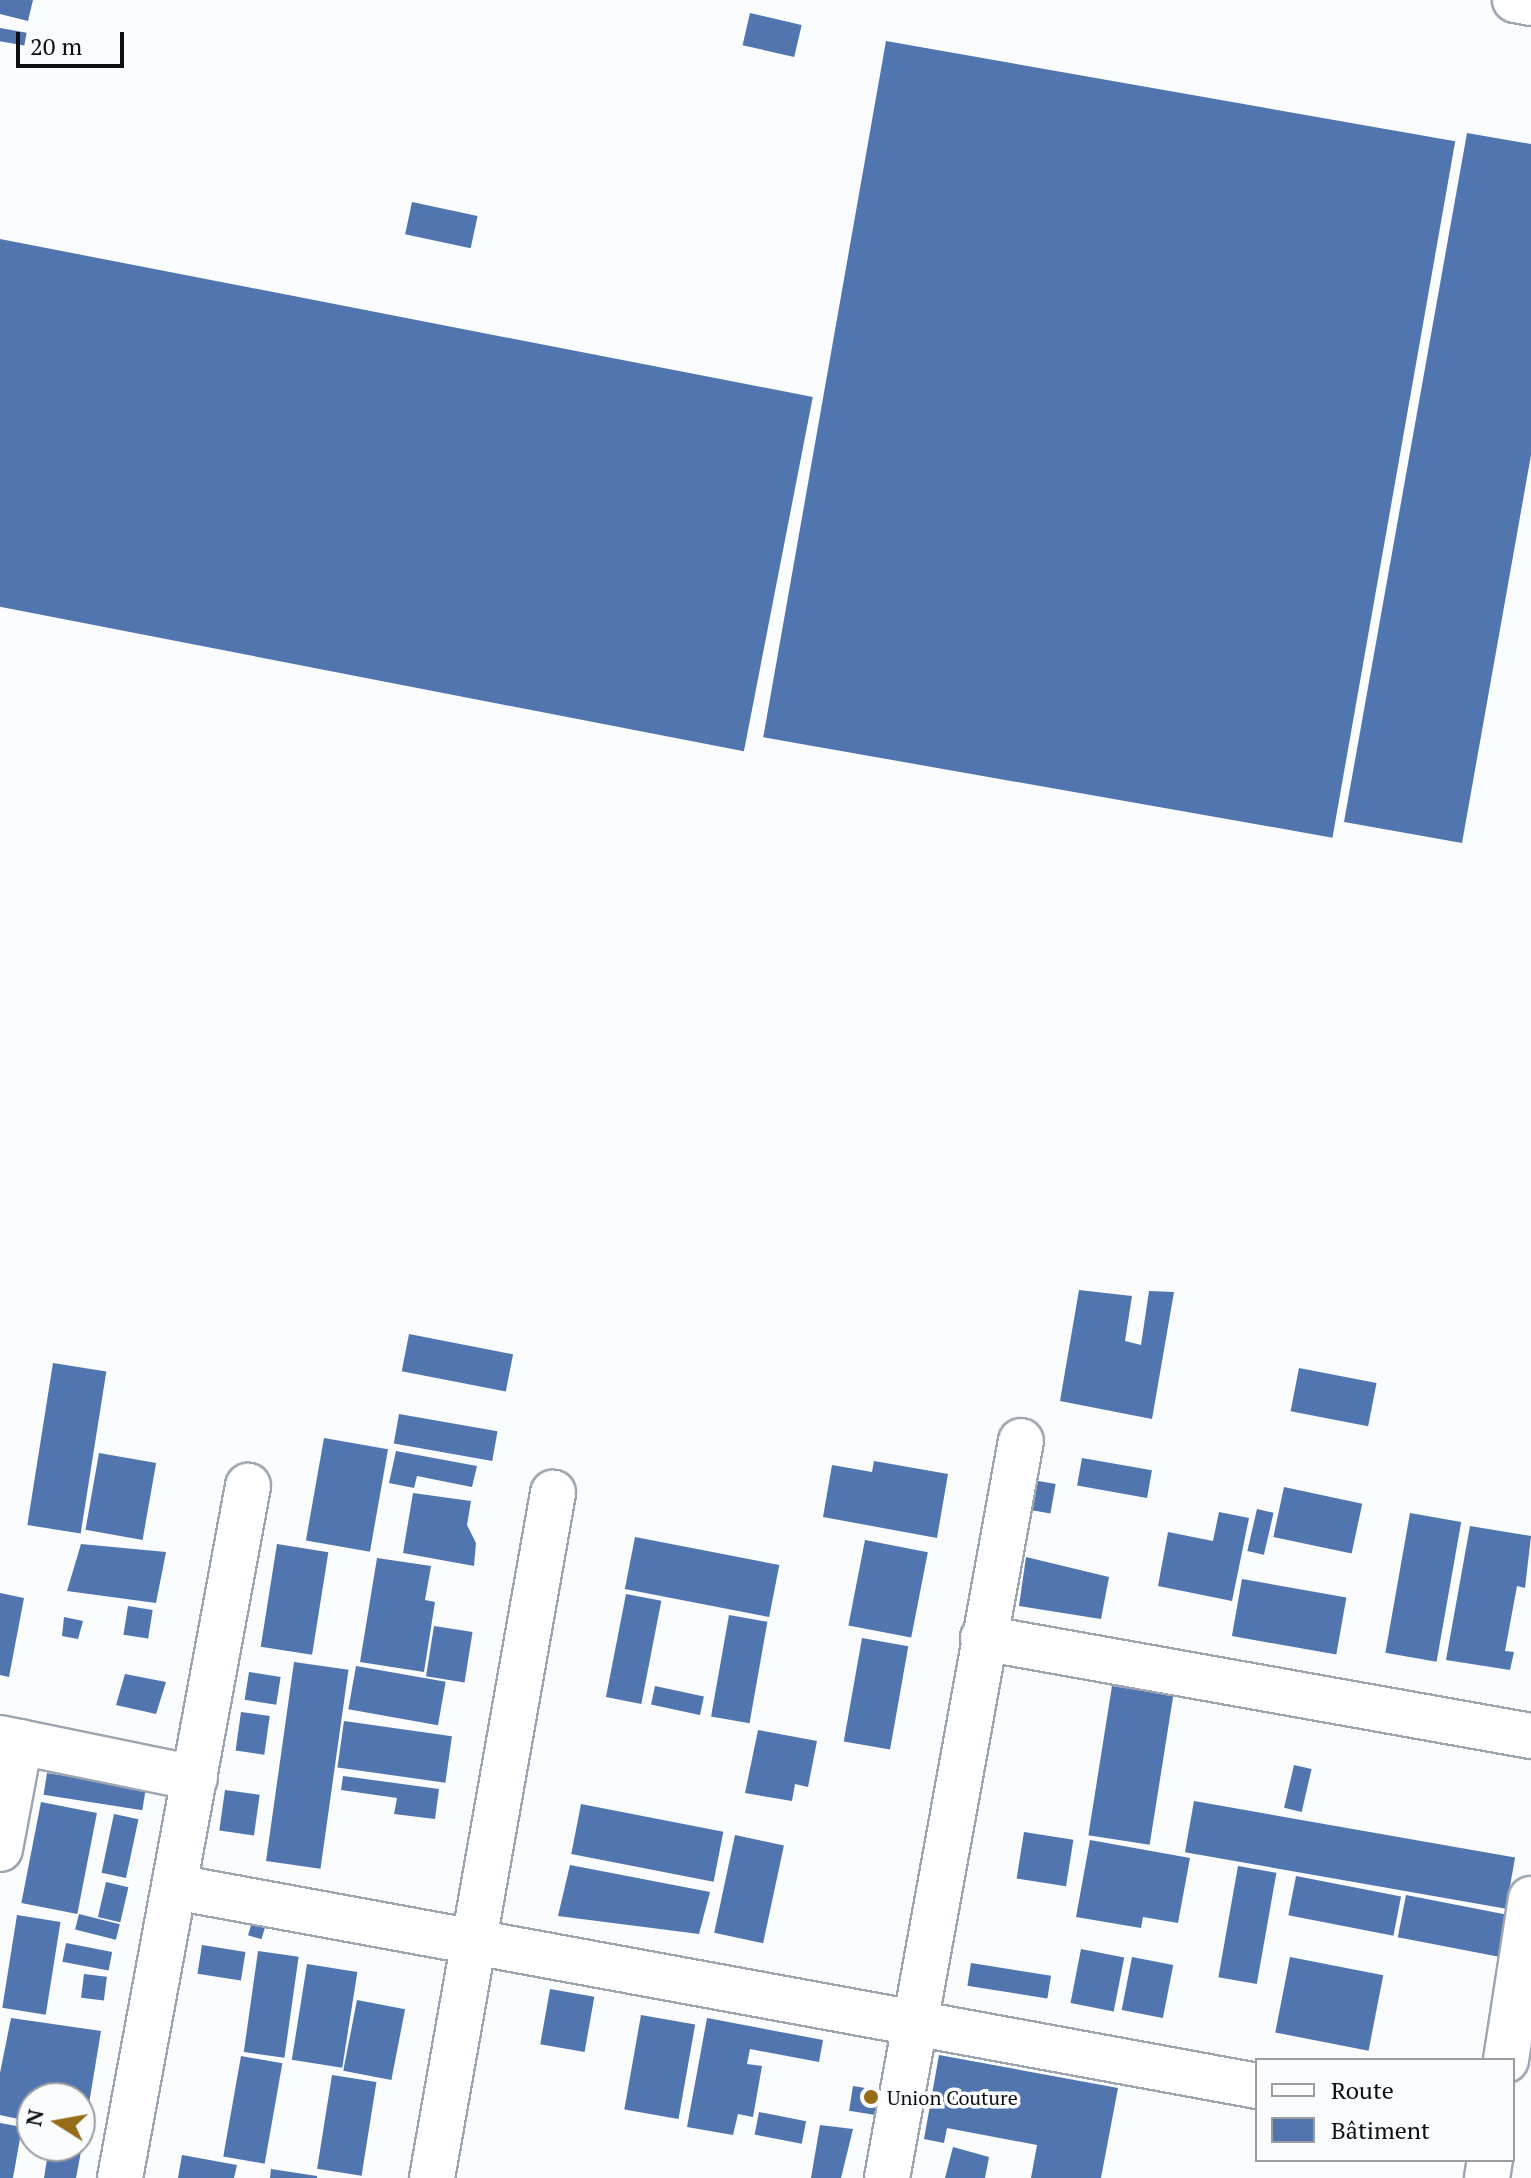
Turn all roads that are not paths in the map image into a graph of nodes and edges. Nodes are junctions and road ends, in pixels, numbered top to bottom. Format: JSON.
{"nodes":[{"id":1,"x":1515,"y":0,"type":"edge"},
{"id":2,"x":1531,"y":3,"type":"edge"},
{"id":3,"x":1021,"y":1441,"type":"dead end"},
{"id":4,"x":248,"y":1486,"type":"dead end"},
{"id":5,"x":553,"y":1493,"type":"dead end"},
{"id":6,"x":983,"y":1638,"type":"junction"},
{"id":7,"x":1531,"y":1736,"type":"edge"},
{"id":8,"x":10,"y":1740,"type":"edge"},
{"id":9,"x":195,"y":1778,"type":"junction"},
{"id":10,"x":0,"y":1849,"type":"edge"},
{"id":11,"x":175,"y":1887,"type":"junction"},
{"id":12,"x":1531,"y":1899,"type":"edge"},
{"id":13,"x":475,"y":1943,"type":"junction"},
{"id":14,"x":918,"y":2025,"type":"junction"},
{"id":15,"x":1506,"y":2058,"type":"edge"},
{"id":16,"x":1255,"y":2086,"type":"edge"},
{"id":17,"x":120,"y":2178,"type":"edge"},
{"id":18,"x":432,"y":2178,"type":"edge"},
{"id":19,"x":887,"y":2178,"type":"edge"}],
"edges":[{"from":1,"to":2,"type":"street"},
{"from":3,"to":6,"type":"street"},
{"from":4,"to":9,"type":"street"},
{"from":5,"to":13,"type":"street"},
{"from":6,"to":7,"type":"street"},
{"from":6,"to":14,"type":"street"},
{"from":8,"to":9,"type":"street"},
{"from":8,"to":10,"type":"street"},
{"from":9,"to":11,"type":"street"},
{"from":11,"to":13,"type":"street"},
{"from":11,"to":17,"type":"street"},
{"from":12,"to":15,"type":"street"},
{"from":13,"to":14,"type":"street"},
{"from":13,"to":18,"type":"street"},
{"from":14,"to":16,"type":"street"},
{"from":14,"to":19,"type":"street"}]}
